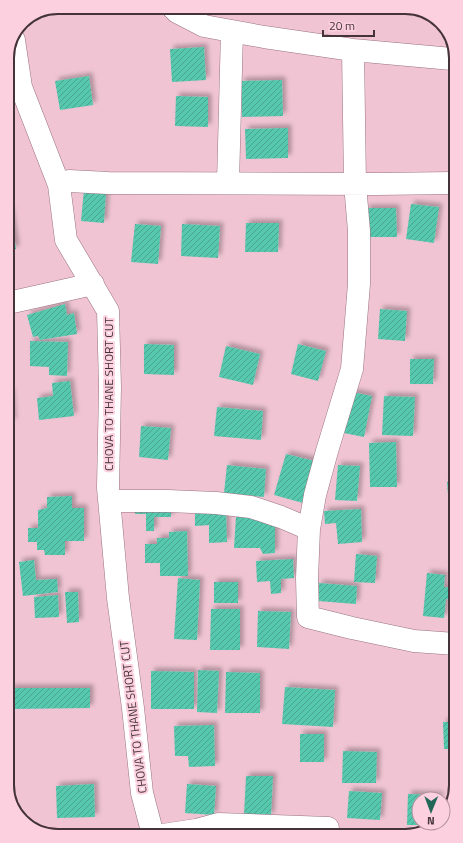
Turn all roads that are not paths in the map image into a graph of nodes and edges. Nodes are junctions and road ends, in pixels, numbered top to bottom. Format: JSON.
{"nodes":[{"id":1,"x":181,"y":14,"type":"edge"},
{"id":2,"x":232,"y":31,"type":"junction"},
{"id":3,"x":15,"y":46,"type":"edge"},
{"id":4,"x":353,"y":50,"type":"junction"},
{"id":5,"x":449,"y":60,"type":"edge"},
{"id":6,"x":228,"y":183,"type":"junction"},
{"id":7,"x":449,"y":183,"type":"edge"},
{"id":8,"x":355,"y":184,"type":"junction"},
{"id":9,"x":59,"y":185,"type":"junction"},
{"id":10,"x":93,"y":284,"type":"junction"},
{"id":11,"x":14,"y":302,"type":"edge"},
{"id":12,"x":110,"y":500,"type":"junction"},
{"id":13,"x":309,"y":529,"type":"junction"},
{"id":14,"x":449,"y":644,"type":"edge"},
{"id":15,"x":328,"y":828,"type":"dead end"},
{"id":16,"x":151,"y":829,"type":"edge"},
{"id":17,"x":200,"y":829,"type":"edge"}],
"edges":[{"from":1,"to":2,"type":"street"},
{"from":2,"to":4,"type":"street"},
{"from":2,"to":6,"type":"street"},
{"from":3,"to":9,"type":"street","name":"CHOVA TO THANE SHORT CUT"},
{"from":4,"to":5,"type":"street"},
{"from":4,"to":8,"type":"street"},
{"from":6,"to":8,"type":"street"},
{"from":6,"to":9,"type":"street"},
{"from":7,"to":8,"type":"street"},
{"from":8,"to":13,"type":"street"},
{"from":9,"to":10,"type":"street","name":"CHOVA TO THANE SHORT CUT"},
{"from":10,"to":11,"type":"street"},
{"from":10,"to":12,"type":"street","name":"CHOVA TO THANE SHORT CUT"},
{"from":12,"to":13,"type":"street"},
{"from":12,"to":16,"type":"street","name":"CHOVA TO THANE SHORT CUT"},
{"from":13,"to":14,"type":"street"},
{"from":15,"to":17,"type":"street"}]}
